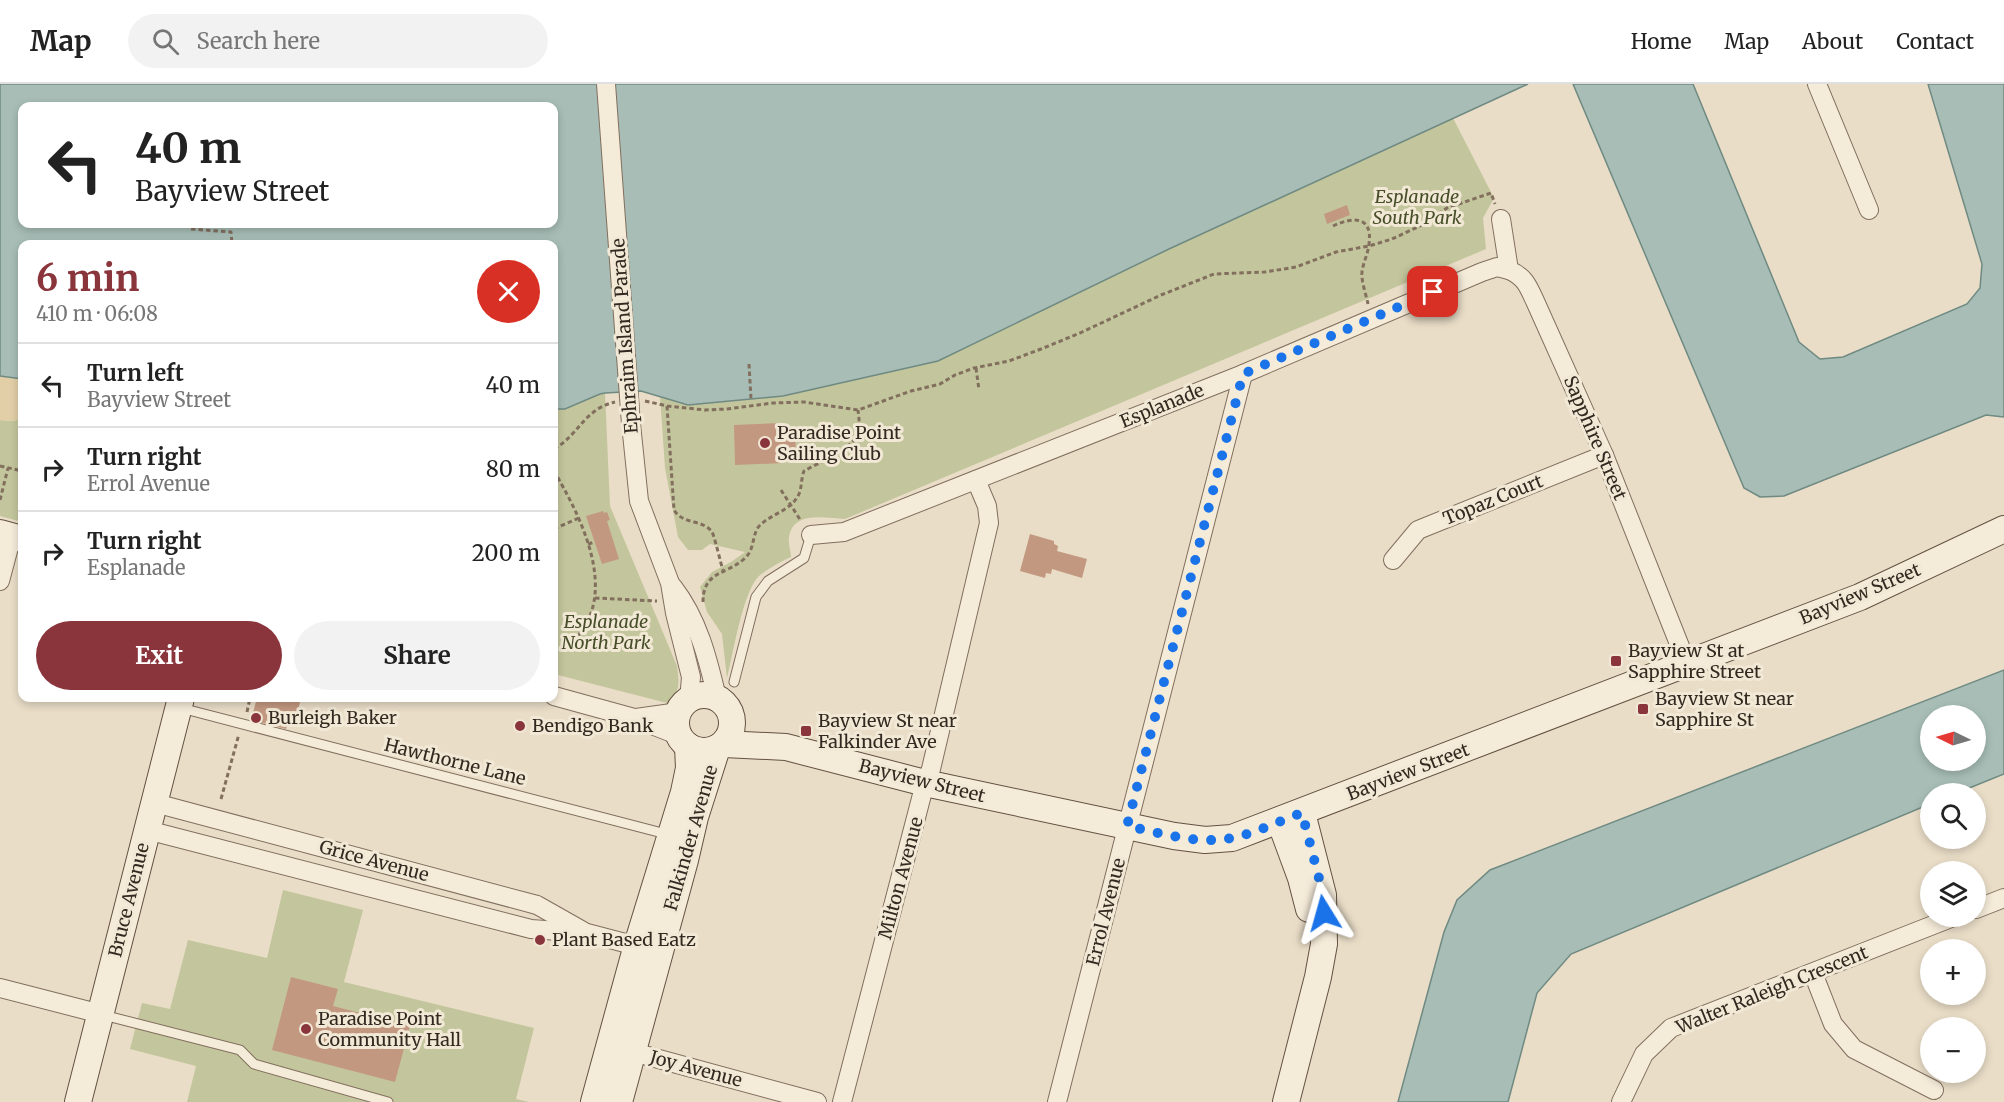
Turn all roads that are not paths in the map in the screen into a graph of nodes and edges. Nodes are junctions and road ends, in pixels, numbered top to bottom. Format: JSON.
{"nodes":[{"id":1,"x":606,"y":84,"type":"edge"},
{"id":2,"x":1817,"y":84,"type":"edge"},
{"id":3,"x":1869,"y":210,"type":"dead end"},
{"id":4,"x":1501,"y":219,"type":"road end"},
{"id":5,"x":1509,"y":270,"type":"junction"},
{"id":6,"x":1243,"y":374,"type":"junction"},
{"id":7,"x":1604,"y":455,"type":"junction"},
{"id":8,"x":976,"y":480,"type":"junction"},
{"id":9,"x":2004,"y":529,"type":"edge"},
{"id":10,"x":811,"y":535,"type":"joint"},
{"id":11,"x":11,"y":536,"type":"edge"},
{"id":12,"x":1393,"y":560,"type":"dead end"},
{"id":13,"x":0,"y":581,"type":"edge"},
{"id":14,"x":670,"y":583,"type":"junction"},
{"id":15,"x":1687,"y":664,"type":"junction"},
{"id":16,"x":558,"y":697,"type":"edge"},
{"id":17,"x":728,"y":699,"type":"junction"},
{"id":18,"x":180,"y":702,"type":"edge"},
{"id":19,"x":684,"y":723,"type":"junction"},
{"id":20,"x":720,"y":746,"type":"junction"},
{"id":21,"x":786,"y":747,"type":"junction"},
{"id":22,"x":925,"y":783,"type":"junction"},
{"id":23,"x":154,"y":803,"type":"junction"},
{"id":24,"x":190,"y":812,"type":"junction"},
{"id":25,"x":1291,"y":817,"type":"junction"},
{"id":26,"x":1127,"y":826,"type":"junction"},
{"id":27,"x":147,"y":830,"type":"junction"},
{"id":28,"x":680,"y":837,"type":"junction"},
{"id":29,"x":183,"y":839,"type":"junction"},
{"id":30,"x":2004,"y":898,"type":"edge"},
{"id":31,"x":1986,"y":905,"type":"edge"},
{"id":32,"x":548,"y":911,"type":"junction"},
{"id":33,"x":1928,"y":927,"type":"edge"},
{"id":34,"x":543,"y":930,"type":"junction"},
{"id":35,"x":587,"y":933,"type":"junction"},
{"id":36,"x":648,"y":949,"type":"junction"},
{"id":37,"x":1813,"y":973,"type":"junction"},
{"id":38,"x":0,"y":988,"type":"edge"},
{"id":39,"x":101,"y":1014,"type":"junction"},
{"id":40,"x":621,"y":1049,"type":"junction"},
{"id":41,"x":1934,"y":1090,"type":"dead end"},
{"id":42,"x":78,"y":1102,"type":"edge"},
{"id":43,"x":388,"y":1102,"type":"edge"},
{"id":44,"x":594,"y":1102,"type":"edge"},
{"id":45,"x":619,"y":1102,"type":"edge"},
{"id":46,"x":818,"y":1102,"type":"edge"},
{"id":47,"x":842,"y":1102,"type":"edge"},
{"id":48,"x":1057,"y":1102,"type":"edge"},
{"id":49,"x":1269,"y":1102,"type":"edge"},
{"id":50,"x":1286,"y":1102,"type":"edge"},
{"id":51,"x":1620,"y":1102,"type":"edge"}],
"edges":[{"from":1,"to":14,"type":"street","name":"Ephraim Island Parade","bridge":true},
{"from":2,"to":3,"type":"street"},
{"from":4,"to":5,"type":"street"},
{"from":5,"to":6,"type":"street","name":"Esplanade"},
{"from":5,"to":7,"type":"street","name":"Sapphire Street"},
{"from":6,"to":8,"type":"street","name":"Esplanade"},
{"from":6,"to":26,"type":"street","name":"Errol Avenue"},
{"from":7,"to":12,"type":"street","name":"Topaz Court"},
{"from":7,"to":15,"type":"street","name":"Sapphire Street"},
{"from":8,"to":10,"type":"street","name":"Esplanade"},
{"from":8,"to":22,"type":"street","name":"Milton Avenue"},
{"from":9,"to":15,"type":"street","name":"Bayview Street"},
{"from":10,"to":17,"type":"lane"},
{"from":11,"to":13,"type":"street"},
{"from":14,"to":17,"type":"street","name":"Ephraim Island Parade"},
{"from":14,"to":19,"type":"street","name":"Ephraim Island Parade"},
{"from":15,"to":25,"type":"street","name":"Bayview Street"},
{"from":16,"to":19,"type":"street"},
{"from":17,"to":19,"type":"street"},
{"from":17,"to":20,"type":"street"},
{"from":17,"to":21,"type":"street","name":"Bayview Street"},
{"from":18,"to":23,"type":"street","name":"Bruce Avenue"},
{"from":18,"to":28,"type":"lane","name":"Hawthorne Lane"},
{"from":19,"to":20,"type":"street"},
{"from":19,"to":28,"type":"street","name":"Falkinder Avenue"},
{"from":20,"to":21,"type":"street","name":"Bayview Street"},
{"from":20,"to":28,"type":"street","name":"Falkinder Avenue"},
{"from":21,"to":22,"type":"street","name":"Bayview Street"},
{"from":22,"to":26,"type":"street","name":"Bayview Street"},
{"from":22,"to":47,"type":"street","name":"Milton Avenue"},
{"from":23,"to":24,"type":"street","name":"Grice Avenue"},
{"from":23,"to":27,"type":"street","name":"Bruce Avenue"},
{"from":24,"to":29,"type":"street"},
{"from":24,"to":32,"type":"street","name":"Grice Avenue"},
{"from":25,"to":26,"type":"street","name":"Bayview Street"},
{"from":25,"to":49,"type":"street"},
{"from":25,"to":50,"type":"street"},
{"from":26,"to":48,"type":"street","name":"Errol Avenue"},
{"from":27,"to":29,"type":"street","name":"Grice Avenue"},
{"from":27,"to":39,"type":"street","name":"Bruce Avenue"},
{"from":28,"to":36,"type":"street","name":"Falkinder Avenue"},
{"from":29,"to":34,"type":"street","name":"Grice Avenue"},
{"from":30,"to":31,"type":"street"},
{"from":32,"to":34,"type":"street"},
{"from":32,"to":35,"type":"street","name":"Grice Avenue"},
{"from":33,"to":37,"type":"street","name":"Walter Raleigh Crescent"},
{"from":34,"to":35,"type":"street","name":"Grice Avenue"},
{"from":35,"to":36,"type":"street","name":"Grice Avenue"},
{"from":36,"to":40,"type":"street","name":"Falkinder Avenue"},
{"from":37,"to":41,"type":"street"},
{"from":37,"to":51,"type":"street","name":"Walter Raleigh Crescent"},
{"from":38,"to":39,"type":"street"},
{"from":39,"to":42,"type":"street","name":"Bruce Avenue"},
{"from":39,"to":43,"type":"lane"},
{"from":40,"to":44,"type":"street","name":"Falkinder Avenue"},
{"from":40,"to":45,"type":"street","name":"Falkinder Avenue"},
{"from":40,"to":46,"type":"street","name":"Joy Avenue"}]}
